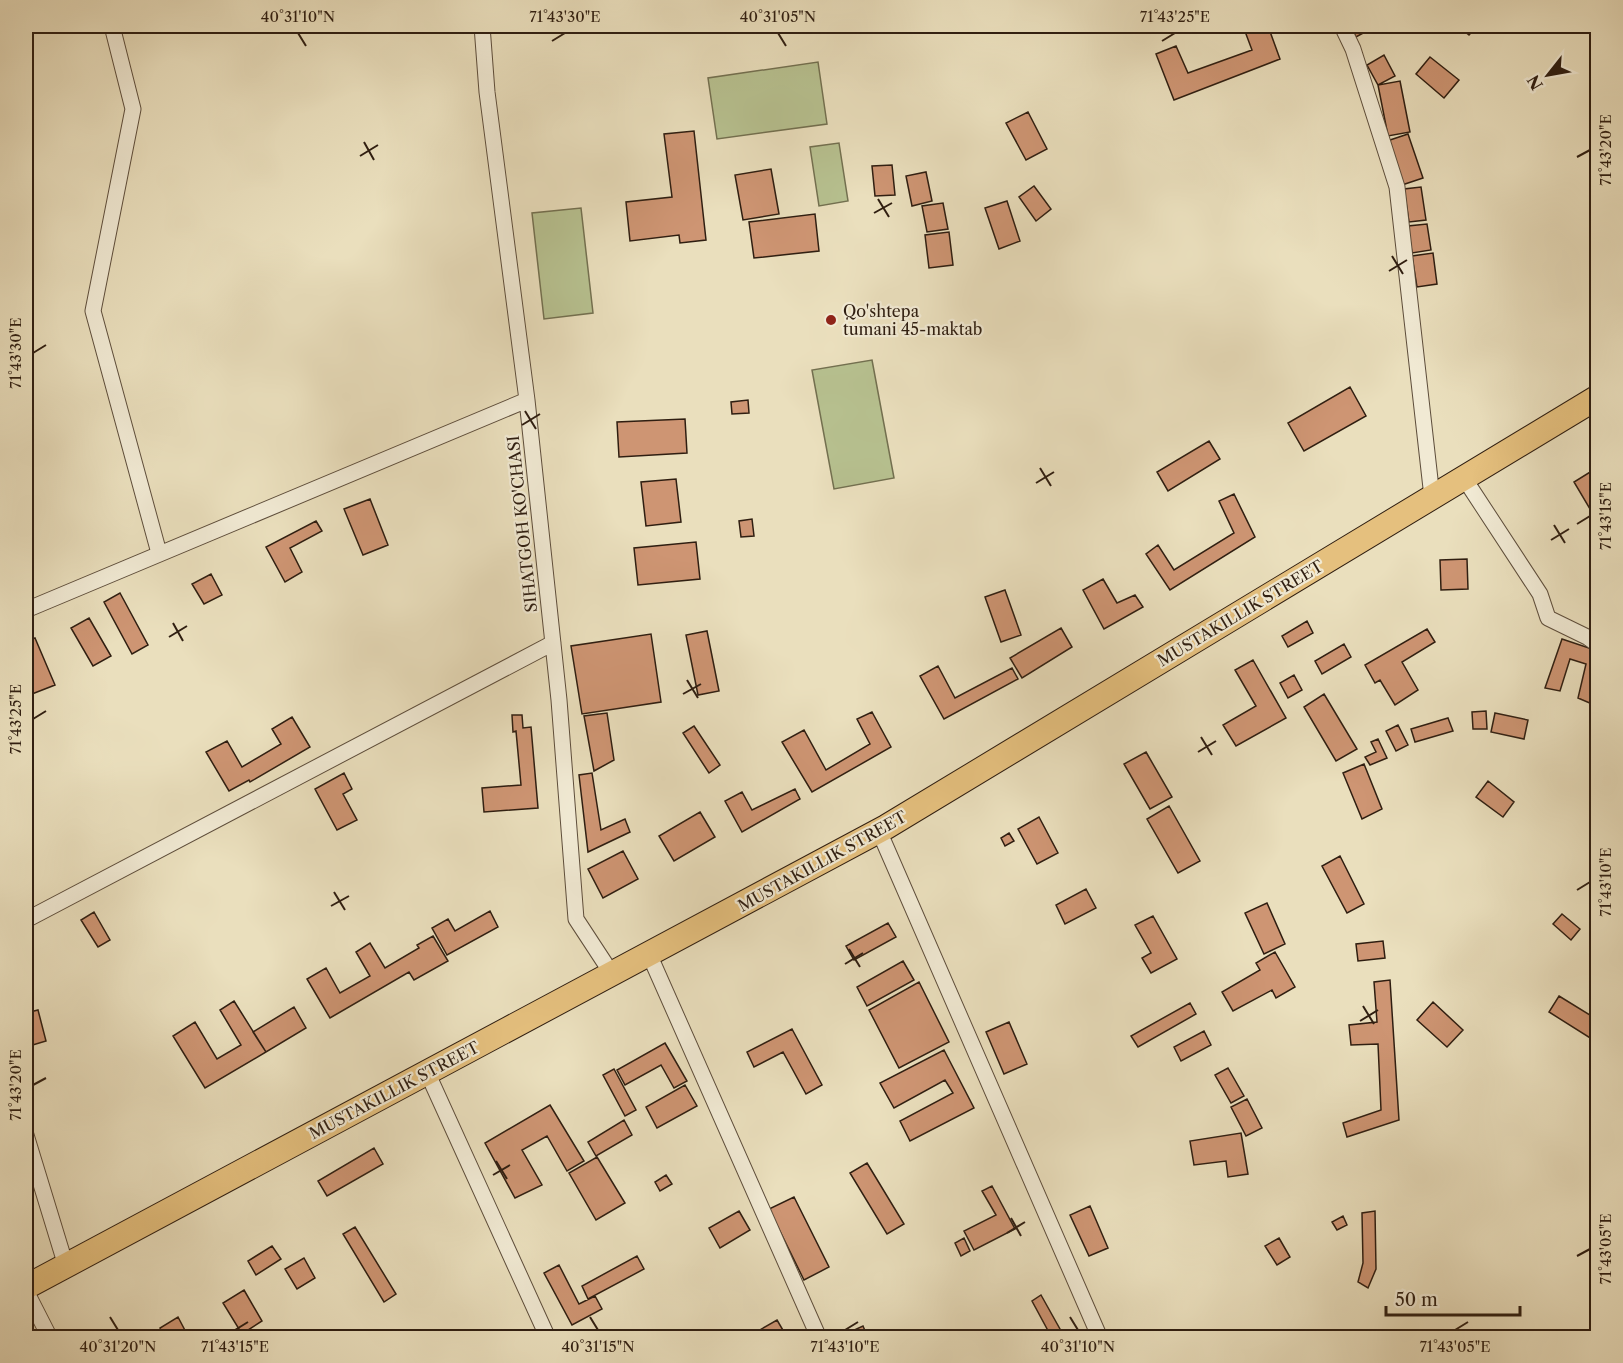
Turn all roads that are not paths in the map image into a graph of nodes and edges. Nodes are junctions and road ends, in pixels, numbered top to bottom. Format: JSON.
{"nodes":[{"id":1,"x":112,"y":26,"type":"edge"},
{"id":2,"x":482,"y":26,"type":"edge"},
{"id":3,"x":1342,"y":26,"type":"edge"},
{"id":4,"x":1598,"y":398,"type":"edge"},
{"id":5,"x":527,"y":400,"type":"junction"},
{"id":6,"x":1464,"y":478,"type":"junction"},
{"id":7,"x":1432,"y":497,"type":"junction"},
{"id":8,"x":159,"y":554,"type":"junction"},
{"id":9,"x":26,"y":610,"type":"edge"},
{"id":10,"x":553,"y":643,"type":"junction"},
{"id":11,"x":1598,"y":645,"type":"edge"},
{"id":12,"x":879,"y":831,"type":"junction"},
{"id":13,"x":26,"y":920,"type":"edge"},
{"id":14,"x":649,"y":954,"type":"junction"},
{"id":15,"x":612,"y":974,"type":"junction"},
{"id":16,"x":427,"y":1072,"type":"junction"},
{"id":17,"x":26,"y":1135,"type":"edge"},
{"id":18,"x":66,"y":1266,"type":"junction"},
{"id":19,"x":26,"y":1289,"type":"edge"},
{"id":20,"x":50,"y":1338,"type":"edge"},
{"id":21,"x":548,"y":1338,"type":"edge"},
{"id":22,"x":819,"y":1338,"type":"edge"},
{"id":23,"x":1100,"y":1338,"type":"edge"}],
"edges":[{"from":1,"to":8,"type":"street"},
{"from":2,"to":5,"type":"street","name":"SIHATGOH KO'CHASI"},
{"from":3,"to":7,"type":"street"},
{"from":4,"to":6,"type":"main road","name":"MUSTAKILLIK STREET"},
{"from":5,"to":8,"type":"street"},
{"from":5,"to":10,"type":"street","name":"SIHATGOH KO'CHASI"},
{"from":6,"to":7,"type":"main road","name":"MUSTAKILLIK STREET"},
{"from":6,"to":11,"type":"street"},
{"from":7,"to":12,"type":"main road","name":"MUSTAKILLIK STREET"},
{"from":8,"to":9,"type":"street"},
{"from":10,"to":13,"type":"street"},
{"from":10,"to":15,"type":"street","name":"SIHATGOH KO'CHASI"},
{"from":12,"to":14,"type":"main road","name":"MUSTAKILLIK STREET"},
{"from":12,"to":23,"type":"street"},
{"from":14,"to":15,"type":"main road","name":"MUSTAKILLIK STREET"},
{"from":14,"to":22,"type":"street"},
{"from":15,"to":16,"type":"main road","name":"MUSTAKILLIK STREET"},
{"from":16,"to":18,"type":"main road","name":"MUSTAKILLIK STREET"},
{"from":16,"to":21,"type":"street"},
{"from":17,"to":18,"type":"street"},
{"from":18,"to":19,"type":"main road","name":"MUSTAKILLIK STREET"},
{"from":19,"to":20,"type":"street"}]}
